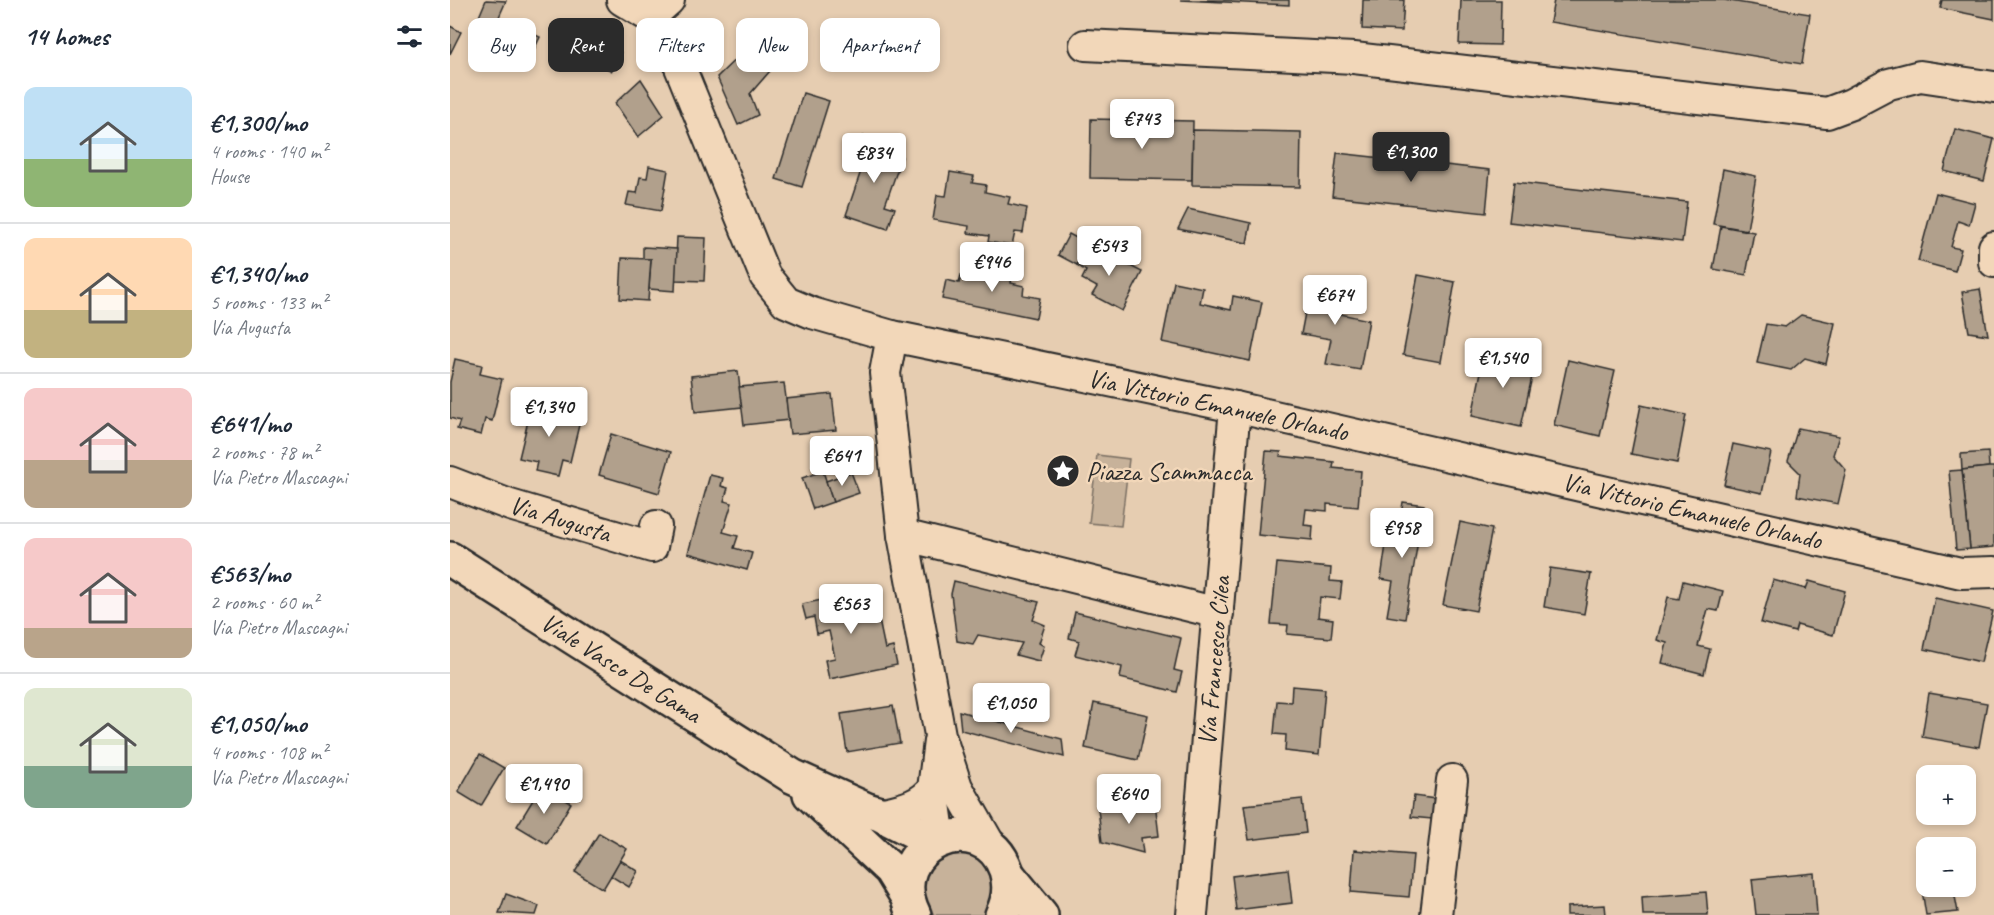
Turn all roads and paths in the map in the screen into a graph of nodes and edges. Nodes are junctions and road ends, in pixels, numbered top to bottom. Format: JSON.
{"nodes":[{"id":1,"x":622,"y":0,"type":"edge"},
{"id":2,"x":660,"y":8,"type":"edge"},
{"id":3,"x":1085,"y":45,"type":"dead end"},
{"id":4,"x":1994,"y":87,"type":"edge"},
{"id":5,"x":1994,"y":247,"type":"edge"},
{"id":6,"x":1994,"y":262,"type":"edge"},
{"id":7,"x":892,"y":336,"type":"junction"},
{"id":8,"x":1235,"y":407,"type":"junction"},
{"id":9,"x":450,"y":482,"type":"edge"},
{"id":10,"x":656,"y":526,"type":"dead end"},
{"id":11,"x":903,"y":536,"type":"junction"},
{"id":12,"x":450,"y":559,"type":"edge"},
{"id":13,"x":1994,"y":572,"type":"edge"},
{"id":14,"x":1218,"y":613,"type":"junction"},
{"id":15,"x":940,"y":735,"type":"junction"},
{"id":16,"x":792,"y":776,"type":"junction"},
{"id":17,"x":1452,"y":780,"type":"dead end"},
{"id":18,"x":933,"y":789,"type":"junction"},
{"id":19,"x":880,"y":814,"type":"junction"},
{"id":20,"x":937,"y":841,"type":"junction"},
{"id":21,"x":1000,"y":862,"type":"junction"},
{"id":22,"x":911,"y":906,"type":"edge"},
{"id":23,"x":1002,"y":915,"type":"edge"},
{"id":24,"x":1041,"y":915,"type":"edge"},
{"id":25,"x":1192,"y":915,"type":"edge"},
{"id":26,"x":1436,"y":915,"type":"edge"}],
"edges":[{"from":1,"to":2,"type":"street","name":"Via Vittorio Emanuele Orlando"},
{"from":2,"to":7,"type":"street","name":"Via Vittorio Emanuele Orlando"},
{"from":3,"to":4,"type":"street"},
{"from":5,"to":6,"type":"street"},
{"from":7,"to":8,"type":"street","name":"Via Vittorio Emanuele Orlando"},
{"from":7,"to":11,"type":"street"},
{"from":8,"to":13,"type":"street","name":"Via Vittorio Emanuele Orlando"},
{"from":8,"to":14,"type":"street","name":"Via Francesco Cilea"},
{"from":9,"to":10,"type":"street","name":"Via Augusta"},
{"from":11,"to":14,"type":"street"},
{"from":11,"to":15,"type":"street"},
{"from":12,"to":16,"type":"main road","name":"Viale Vasco De Gama"},
{"from":14,"to":25,"type":"street","name":"Via Francesco Cilea"},
{"from":15,"to":18,"type":"street"},
{"from":15,"to":21,"type":"street"},
{"from":16,"to":19,"type":"main road"},
{"from":16,"to":22,"type":"main road"},
{"from":17,"to":26,"type":"street"},
{"from":18,"to":19,"type":"street"},
{"from":18,"to":20,"type":"street"},
{"from":19,"to":20,"type":"main road"},
{"from":20,"to":21,"type":"main road"},
{"from":20,"to":22,"type":"main road"},
{"from":21,"to":23,"type":"main road"},
{"from":21,"to":24,"type":"main road"}]}
